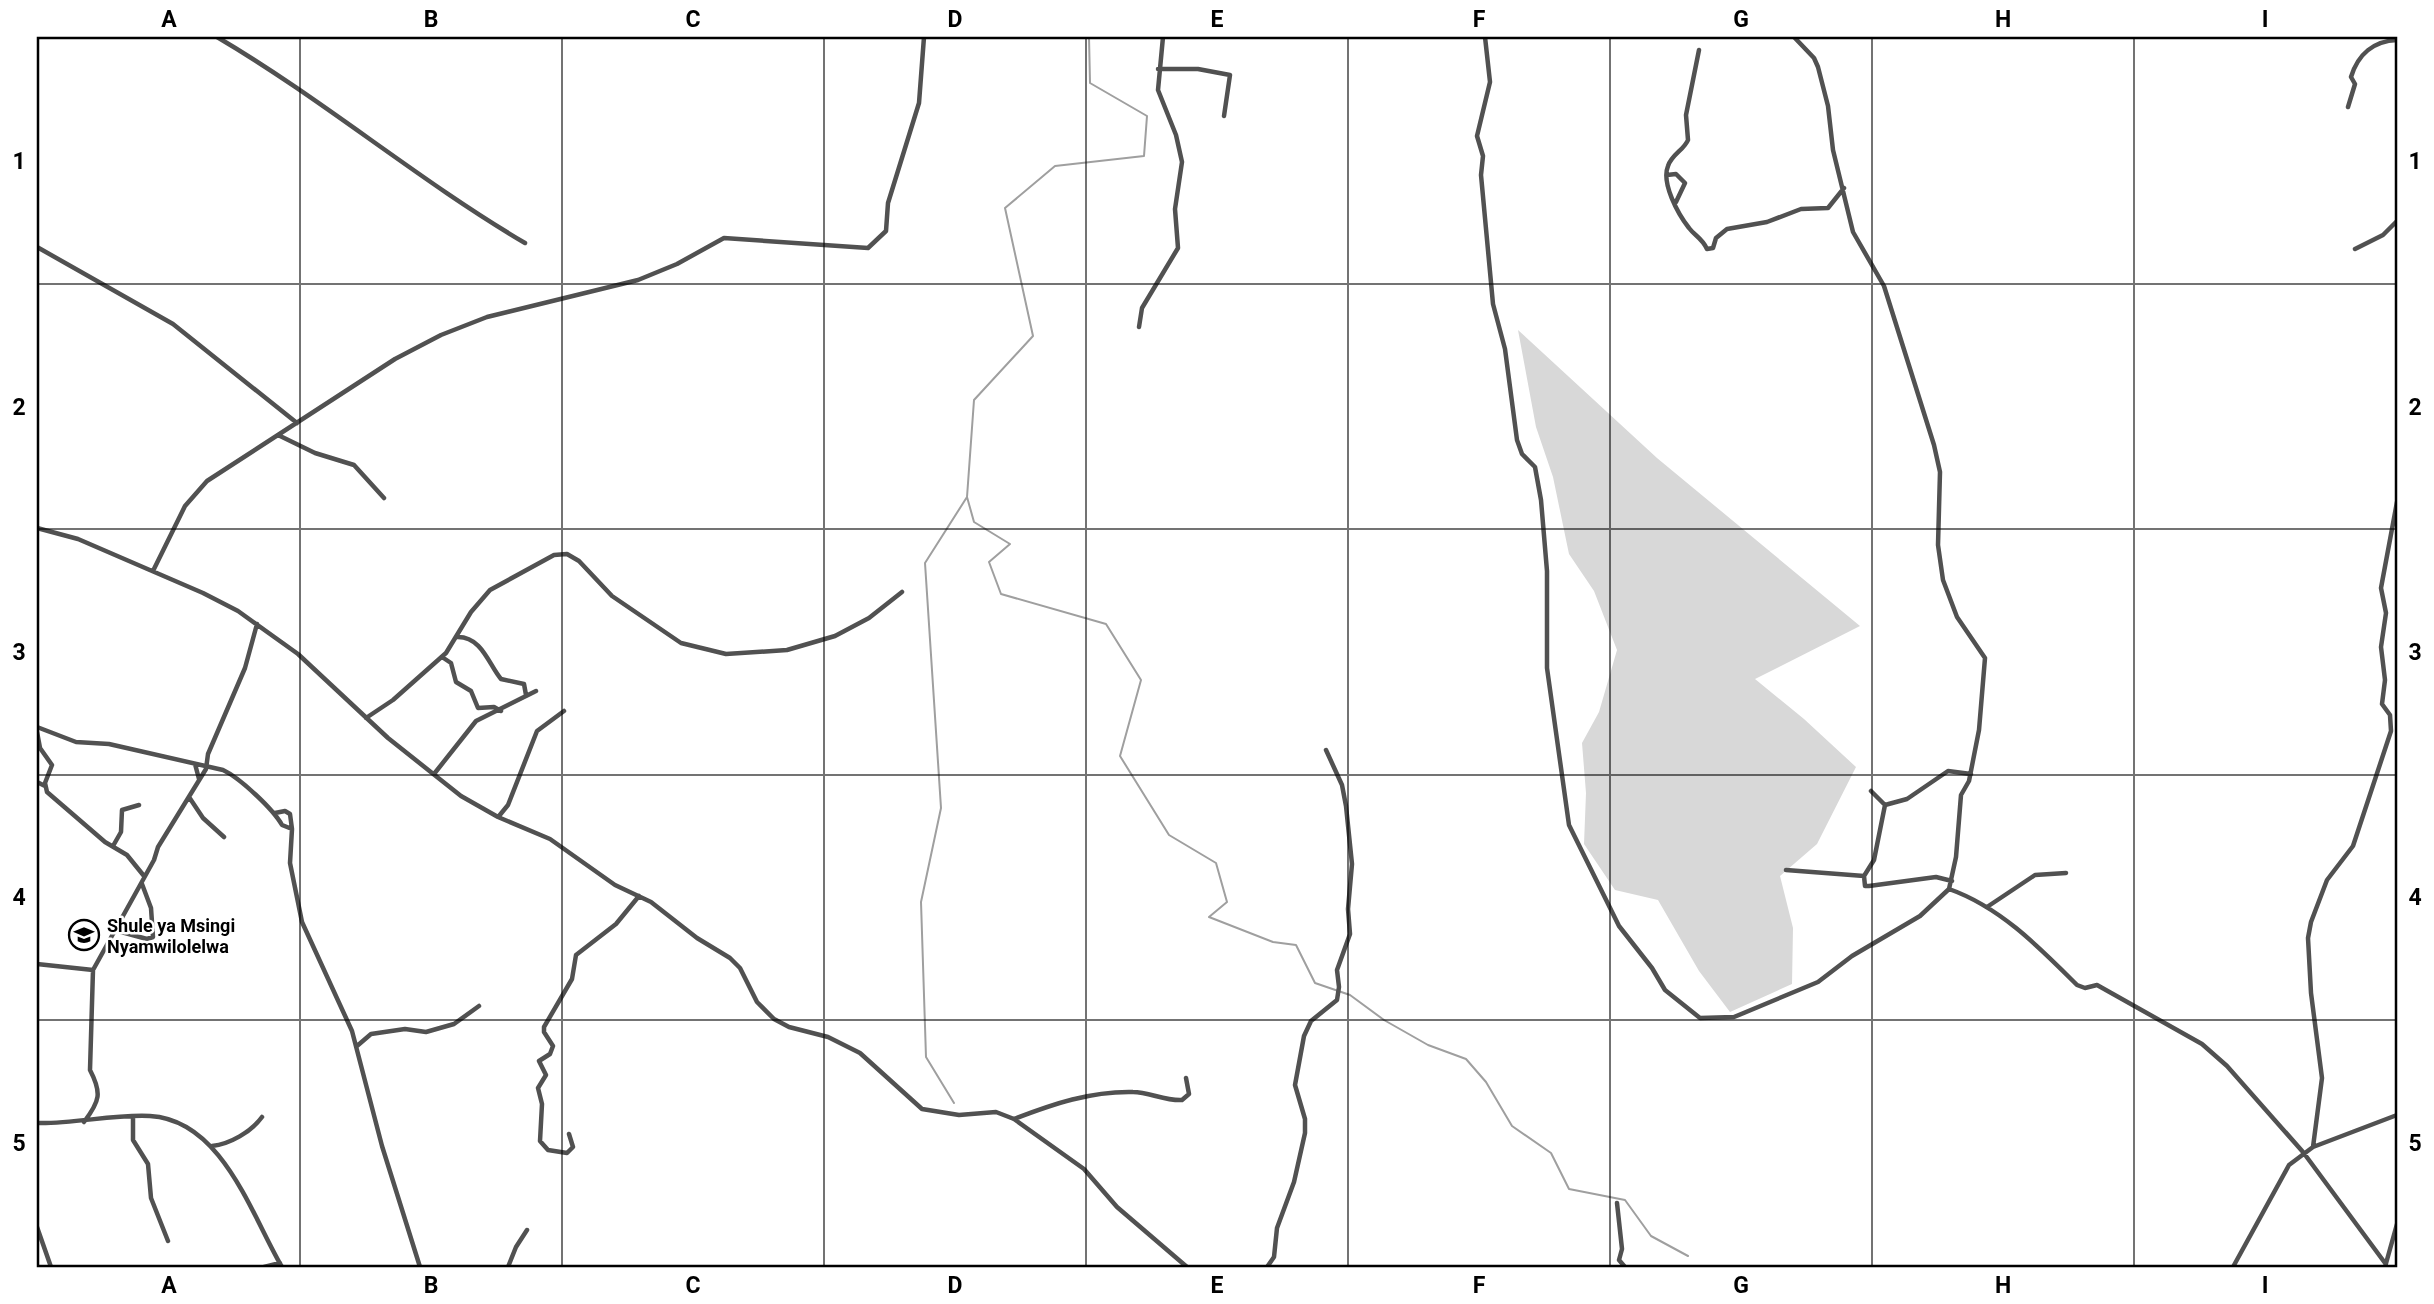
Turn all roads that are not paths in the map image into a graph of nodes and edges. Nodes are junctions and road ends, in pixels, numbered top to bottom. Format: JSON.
{"nodes":[{"id":1,"x":217,"y":37,"type":"edge"},
{"id":2,"x":924,"y":37,"type":"edge"},
{"id":3,"x":1163,"y":37,"type":"edge"},
{"id":4,"x":1485,"y":37,"type":"edge"},
{"id":5,"x":1794,"y":37,"type":"edge"},
{"id":6,"x":2397,"y":40,"type":"edge"},
{"id":7,"x":1699,"y":50,"type":"dead end"},
{"id":8,"x":1158,"y":69,"type":"junction"},
{"id":9,"x":2348,"y":107,"type":"dead end"},
{"id":10,"x":1224,"y":116,"type":"dead end"},
{"id":11,"x":1666,"y":175,"type":"junction"},
{"id":12,"x":1844,"y":188,"type":"junction"},
{"id":13,"x":1676,"y":202,"type":"junction"},
{"id":14,"x":2397,"y":221,"type":"edge"},
{"id":15,"x":525,"y":243,"type":"dead end"},
{"id":16,"x":37,"y":247,"type":"edge"},
{"id":17,"x":2355,"y":249,"type":"dead end"},
{"id":18,"x":1139,"y":327,"type":"dead end"},
{"id":19,"x":297,"y":423,"type":"junction"},
{"id":20,"x":278,"y":435,"type":"junction"},
{"id":21,"x":384,"y":498,"type":"dead end"},
{"id":22,"x":2397,"y":502,"type":"edge"},
{"id":23,"x":37,"y":528,"type":"edge"},
{"id":24,"x":153,"y":571,"type":"junction"},
{"id":25,"x":902,"y":593,"type":"dead end"},
{"id":26,"x":257,"y":624,"type":"junction"},
{"id":27,"x":458,"y":637,"type":"junction"},
{"id":28,"x":442,"y":657,"type":"junction"},
{"id":29,"x":536,"y":691,"type":"dead end"},
{"id":30,"x":526,"y":695,"type":"junction"},
{"id":31,"x":501,"y":710,"type":"junction"},
{"id":32,"x":564,"y":710,"type":"dead end"},
{"id":33,"x":366,"y":718,"type":"junction"},
{"id":34,"x":37,"y":730,"type":"edge"},
{"id":35,"x":1325,"y":750,"type":"dead end"},
{"id":36,"x":195,"y":764,"type":"junction"},
{"id":37,"x":207,"y":765,"type":"junction"},
{"id":38,"x":434,"y":774,"type":"junction"},
{"id":39,"x":1971,"y":774,"type":"junction"},
{"id":40,"x":199,"y":779,"type":"junction"},
{"id":41,"x":37,"y":782,"type":"edge"},
{"id":42,"x":45,"y":786,"type":"junction"},
{"id":43,"x":1871,"y":791,"type":"dead end"},
{"id":44,"x":189,"y":797,"type":"junction"},
{"id":45,"x":139,"y":805,"type":"dead end"},
{"id":46,"x":1885,"y":805,"type":"junction"},
{"id":47,"x":275,"y":813,"type":"junction"},
{"id":48,"x":498,"y":817,"type":"junction"},
{"id":49,"x":292,"y":829,"type":"junction"},
{"id":50,"x":224,"y":837,"type":"dead end"},
{"id":51,"x":113,"y":846,"type":"junction"},
{"id":52,"x":1786,"y":870,"type":"dead end"},
{"id":53,"x":2066,"y":873,"type":"dead end"},
{"id":54,"x":144,"y":876,"type":"junction"},
{"id":55,"x":1864,"y":876,"type":"junction"},
{"id":56,"x":1952,"y":881,"type":"junction"},
{"id":57,"x":142,"y":884,"type":"junction"},
{"id":58,"x":1949,"y":890,"type":"junction"},
{"id":59,"x":639,"y":896,"type":"junction"},
{"id":60,"x":1987,"y":907,"type":"junction"},
{"id":61,"x":114,"y":930,"type":"junction"},
{"id":62,"x":37,"y":964,"type":"edge"},
{"id":63,"x":93,"y":971,"type":"junction"},
{"id":64,"x":479,"y":1006,"type":"dead end"},
{"id":65,"x":357,"y":1047,"type":"junction"},
{"id":66,"x":1186,"y":1078,"type":"dead end"},
{"id":67,"x":2397,"y":1115,"type":"edge"},
{"id":68,"x":133,"y":1116,"type":"junction"},
{"id":69,"x":262,"y":1117,"type":"dead end"},
{"id":70,"x":1014,"y":1119,"type":"junction"},
{"id":71,"x":84,"y":1122,"type":"junction"},
{"id":72,"x":37,"y":1123,"type":"edge"},
{"id":73,"x":569,"y":1134,"type":"dead end"},
{"id":74,"x":211,"y":1146,"type":"junction"},
{"id":75,"x":2313,"y":1147,"type":"junction"},
{"id":76,"x":2303,"y":1152,"type":"junction"},
{"id":77,"x":1617,"y":1203,"type":"dead end"},
{"id":78,"x":2397,"y":1224,"type":"edge"},
{"id":79,"x":37,"y":1227,"type":"edge"},
{"id":80,"x":527,"y":1230,"type":"dead end"},
{"id":81,"x":168,"y":1241,"type":"dead end"},
{"id":82,"x":281,"y":1265,"type":"edge"},
{"id":83,"x":2385,"y":1265,"type":"edge"},
{"id":84,"x":51,"y":1267,"type":"edge"},
{"id":85,"x":264,"y":1267,"type":"edge"},
{"id":86,"x":420,"y":1267,"type":"edge"},
{"id":87,"x":508,"y":1267,"type":"edge"},
{"id":88,"x":1187,"y":1267,"type":"edge"},
{"id":89,"x":1267,"y":1267,"type":"edge"},
{"id":90,"x":1625,"y":1267,"type":"edge"},
{"id":91,"x":2233,"y":1267,"type":"edge"}],
"edges":[{"from":1,"to":15,"type":"street"},
{"from":2,"to":19,"type":"street"},
{"from":3,"to":8,"type":"street"},
{"from":4,"to":58,"type":"street"},
{"from":5,"to":12,"type":"street"},
{"from":6,"to":9,"type":"street"},
{"from":7,"to":11,"type":"street"},
{"from":8,"to":10,"type":"street"},
{"from":8,"to":18,"type":"street"},
{"from":11,"to":13,"type":"street"},
{"from":11,"to":13,"type":"street"},
{"from":12,"to":13,"type":"street"},
{"from":12,"to":39,"type":"street"},
{"from":14,"to":17,"type":"street"},
{"from":16,"to":19,"type":"street"},
{"from":19,"to":20,"type":"street"},
{"from":20,"to":21,"type":"street"},
{"from":20,"to":24,"type":"street"},
{"from":22,"to":75,"type":"street"},
{"from":23,"to":24,"type":"street"},
{"from":24,"to":26,"type":"street"},
{"from":25,"to":27,"type":"street"},
{"from":26,"to":33,"type":"street"},
{"from":26,"to":37,"type":"street"},
{"from":27,"to":28,"type":"street"},
{"from":27,"to":30,"type":"street"},
{"from":28,"to":31,"type":"street"},
{"from":28,"to":33,"type":"street"},
{"from":29,"to":30,"type":"street"},
{"from":30,"to":31,"type":"street"},
{"from":31,"to":38,"type":"street"},
{"from":32,"to":48,"type":"street"},
{"from":33,"to":38,"type":"street"},
{"from":34,"to":36,"type":"street"},
{"from":34,"to":42,"type":"street"},
{"from":35,"to":89,"type":"street"},
{"from":36,"to":37,"type":"street"},
{"from":36,"to":40,"type":"street"},
{"from":37,"to":40,"type":"street"},
{"from":37,"to":47,"type":"street"},
{"from":38,"to":48,"type":"street"},
{"from":39,"to":46,"type":"street"},
{"from":39,"to":56,"type":"street"},
{"from":40,"to":44,"type":"street"},
{"from":41,"to":42,"type":"street"},
{"from":42,"to":51,"type":"street"},
{"from":43,"to":46,"type":"street"},
{"from":44,"to":50,"type":"street"},
{"from":44,"to":54,"type":"street"},
{"from":45,"to":51,"type":"street"},
{"from":46,"to":55,"type":"street"},
{"from":47,"to":49,"type":"street"},
{"from":47,"to":49,"type":"street"},
{"from":48,"to":59,"type":"street"},
{"from":49,"to":65,"type":"street"},
{"from":51,"to":54,"type":"street"},
{"from":52,"to":55,"type":"street"},
{"from":53,"to":60,"type":"street"},
{"from":54,"to":57,"type":"street"},
{"from":55,"to":56,"type":"street"},
{"from":56,"to":58,"type":"street"},
{"from":57,"to":61,"type":"street"},
{"from":57,"to":61,"type":"street"},
{"from":58,"to":60,"type":"street"},
{"from":59,"to":70,"type":"street"},
{"from":59,"to":73,"type":"street"},
{"from":60,"to":76,"type":"street"},
{"from":61,"to":63,"type":"street"},
{"from":62,"to":63,"type":"street"},
{"from":63,"to":71,"type":"street"},
{"from":64,"to":65,"type":"street"},
{"from":65,"to":86,"type":"street"},
{"from":66,"to":70,"type":"street"},
{"from":67,"to":75,"type":"street"},
{"from":68,"to":71,"type":"street"},
{"from":68,"to":74,"type":"street"},
{"from":68,"to":81,"type":"street"},
{"from":69,"to":74,"type":"street"},
{"from":70,"to":88,"type":"street"},
{"from":71,"to":72,"type":"street"},
{"from":74,"to":82,"type":"street"},
{"from":75,"to":76,"type":"street"},
{"from":76,"to":83,"type":"street"},
{"from":76,"to":91,"type":"street"},
{"from":77,"to":90,"type":"street"},
{"from":78,"to":83,"type":"street"},
{"from":79,"to":84,"type":"street"},
{"from":80,"to":87,"type":"street"},
{"from":82,"to":85,"type":"street"}]}
